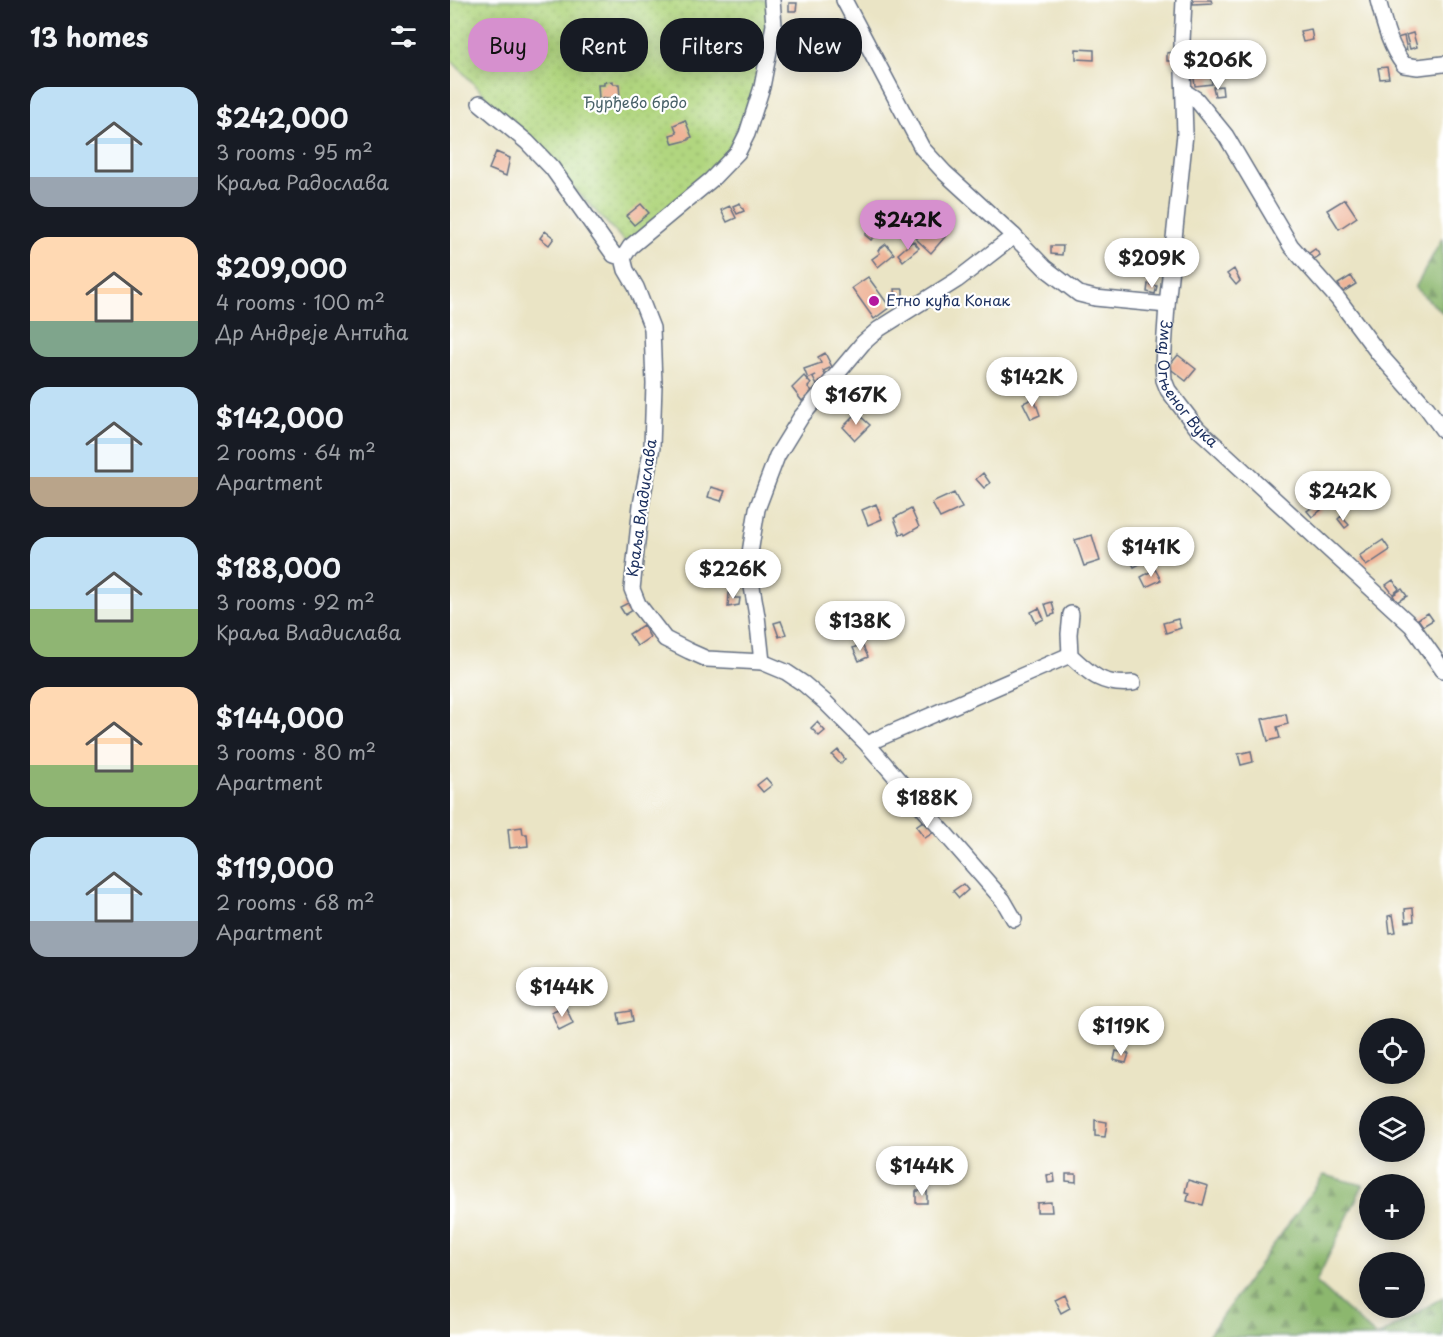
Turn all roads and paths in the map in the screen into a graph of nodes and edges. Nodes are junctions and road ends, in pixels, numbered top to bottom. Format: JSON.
{"nodes":[{"id":1,"x":772,"y":0,"type":"edge"},
{"id":2,"x":844,"y":0,"type":"edge"},
{"id":3,"x":1185,"y":0,"type":"edge"},
{"id":4,"x":1378,"y":0,"type":"edge"},
{"id":5,"x":1443,"y":64,"type":"edge"},
{"id":6,"x":1185,"y":92,"type":"junction"},
{"id":7,"x":480,"y":103,"type":"dead end"},
{"id":8,"x":1014,"y":236,"type":"junction"},
{"id":9,"x":623,"y":258,"type":"junction"},
{"id":10,"x":1167,"y":304,"type":"junction"},
{"id":11,"x":1443,"y":430,"type":"edge"},
{"id":12,"x":1071,"y":614,"type":"dead end"},
{"id":13,"x":1070,"y":655,"type":"junction"},
{"id":14,"x":762,"y":662,"type":"junction"},
{"id":15,"x":1443,"y":670,"type":"edge"},
{"id":16,"x":1133,"y":683,"type":"dead end"},
{"id":17,"x":868,"y":745,"type":"junction"},
{"id":18,"x":1014,"y":919,"type":"dead end"}],
"edges":[{"from":1,"to":9,"type":"street"},
{"from":2,"to":8,"type":"street"},
{"from":3,"to":6,"type":"street","name":"Змај Огњеног Вука"},
{"from":4,"to":5,"type":"street"},
{"from":6,"to":10,"type":"street","name":"Змај Огњеног Вука"},
{"from":6,"to":11,"type":"street"},
{"from":7,"to":9,"type":"street"},
{"from":8,"to":10,"type":"street"},
{"from":8,"to":14,"type":"street"},
{"from":9,"to":14,"type":"street","name":"Краља Владислава"},
{"from":10,"to":15,"type":"street","name":"Змај Огњеног Вука"},
{"from":12,"to":13,"type":"street"},
{"from":13,"to":16,"type":"street"},
{"from":13,"to":17,"type":"street"},
{"from":14,"to":17,"type":"street","name":"Краља Владислава"},
{"from":17,"to":18,"type":"street","name":"Краља Владислава"}]}
